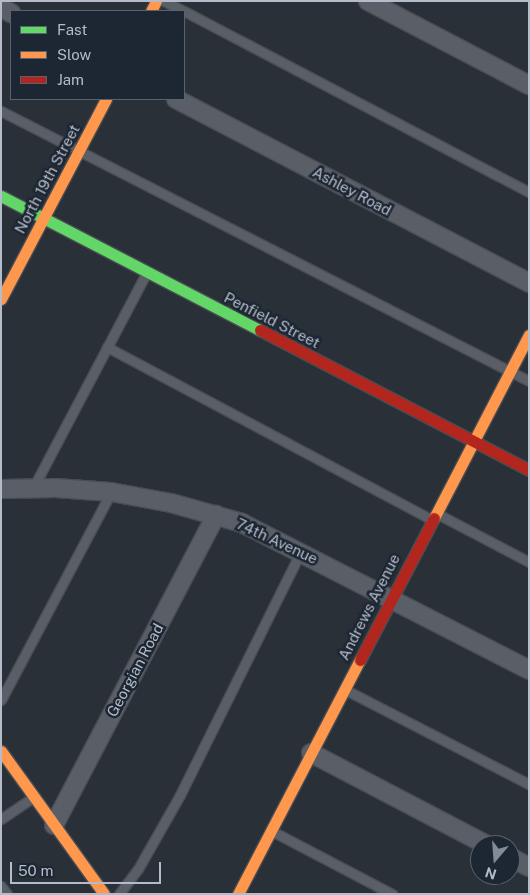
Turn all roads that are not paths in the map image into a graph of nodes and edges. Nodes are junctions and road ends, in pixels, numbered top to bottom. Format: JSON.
{"nodes":[{"id":1,"x":164,"y":1,"type":"edge"},
{"id":2,"x":368,"y":1,"type":"edge"},
{"id":3,"x":182,"y":10,"type":"edge"},
{"id":4,"x":185,"y":12,"type":"edge"},
{"id":5,"x":529,"y":85,"type":"edge"},
{"id":6,"x":105,"y":100,"type":"edge"},
{"id":7,"x":178,"y":100,"type":"edge"},
{"id":8,"x":1,"y":111,"type":"edge"},
{"id":9,"x":78,"y":152,"type":"junction"},
{"id":10,"x":529,"y":192,"type":"edge"},
{"id":11,"x":1,"y":196,"type":"edge"},
{"id":12,"x":43,"y":218,"type":"junction"},
{"id":13,"x":147,"y":272,"type":"junction"},
{"id":14,"x":529,"y":283,"type":"edge"},
{"id":15,"x":1,"y":299,"type":"edge"},
{"id":16,"x":529,"y":335,"type":"edge"},
{"id":17,"x":107,"y":348,"type":"junction"},
{"id":18,"x":510,"y":372,"type":"junction"},
{"id":19,"x":529,"y":382,"type":"edge"},
{"id":20,"x":474,"y":441,"type":"junction"},
{"id":21,"x":529,"y":470,"type":"edge"},
{"id":22,"x":33,"y":488,"type":"junction"},
{"id":23,"x":1,"y":489,"type":"edge"},
{"id":24,"x":111,"y":492,"type":"junction"},
{"id":25,"x":216,"y":515,"type":"junction"},
{"id":26,"x":434,"y":516,"type":"junction"},
{"id":27,"x":302,"y":551,"type":"junction"},
{"id":28,"x":529,"y":562,"type":"edge"},
{"id":29,"x":391,"y":598,"type":"junction"},
{"id":30,"x":529,"y":670,"type":"edge"},
{"id":31,"x":344,"y":689,"type":"junction"},
{"id":32,"x":1,"y":700,"type":"edge"},
{"id":33,"x":1,"y":751,"type":"edge"},
{"id":34,"x":311,"y":753,"type":"junction"},
{"id":35,"x":529,"y":784,"type":"edge"},
{"id":36,"x":34,"y":797,"type":"junction"},
{"id":37,"x":1,"y":819,"type":"edge"},
{"id":38,"x":54,"y":825,"type":"junction"},
{"id":39,"x":271,"y":831,"type":"junction"},
{"id":40,"x":470,"y":837,"type":"edge"},
{"id":41,"x":1,"y":886,"type":"edge"},
{"id":42,"x":7,"y":894,"type":"edge"},
{"id":43,"x":104,"y":894,"type":"edge"},
{"id":44,"x":119,"y":894,"type":"edge"},
{"id":45,"x":238,"y":894,"type":"edge"},
{"id":46,"x":392,"y":894,"type":"edge"}],
"edges":[{"from":1,"to":3,"type":"lane"},
{"from":2,"to":5,"type":"street"},
{"from":4,"to":10,"type":"lane"},
{"from":6,"to":9,"type":"main road","name":"North 19th Street"},
{"from":7,"to":14,"type":"street","name":"Ashley Road"},
{"from":8,"to":9,"type":"lane"},
{"from":9,"to":12,"type":"main road","name":"North 19th Street"},
{"from":9,"to":18,"type":"lane"},
{"from":11,"to":12,"type":"main road","name":"Penfield Street"},
{"from":12,"to":13,"type":"main road","name":"Penfield Street"},
{"from":12,"to":15,"type":"main road","name":"North 19th Street"},
{"from":13,"to":17,"type":"lane"},
{"from":13,"to":20,"type":"main road","name":"Penfield Street"},
{"from":16,"to":18,"type":"main road","name":"Andrews Avenue"},
{"from":17,"to":22,"type":"lane"},
{"from":17,"to":26,"type":"lane"},
{"from":18,"to":19,"type":"lane"},
{"from":18,"to":20,"type":"main road","name":"Andrews Avenue"},
{"from":20,"to":21,"type":"main road","name":"Penfield Street"},
{"from":20,"to":26,"type":"main road","name":"Andrews Avenue"},
{"from":22,"to":23,"type":"street","name":"74th Avenue"},
{"from":22,"to":24,"type":"street","name":"74th Avenue"},
{"from":24,"to":25,"type":"street","name":"74th Avenue"},
{"from":24,"to":32,"type":"lane"},
{"from":25,"to":27,"type":"street","name":"74th Avenue"},
{"from":25,"to":38,"type":"street","name":"Georgian Road"},
{"from":26,"to":28,"type":"lane"},
{"from":26,"to":29,"type":"main road","name":"Andrews Avenue"},
{"from":27,"to":29,"type":"street","name":"74th Avenue"},
{"from":27,"to":44,"type":"lane"},
{"from":29,"to":30,"type":"street","name":"74th Avenue"},
{"from":29,"to":31,"type":"main road","name":"Andrews Avenue"},
{"from":31,"to":34,"type":"main road","name":"Andrews Avenue"},
{"from":31,"to":35,"type":"lane"},
{"from":33,"to":36,"type":"main road"},
{"from":34,"to":39,"type":"main road","name":"Andrews Avenue"},
{"from":34,"to":40,"type":"street"},
{"from":36,"to":37,"type":"lane"},
{"from":36,"to":38,"type":"main road"},
{"from":38,"to":43,"type":"main road"},
{"from":39,"to":45,"type":"main road","name":"Andrews Avenue"},
{"from":39,"to":46,"type":"lane"},
{"from":41,"to":42,"type":"lane"}]}
